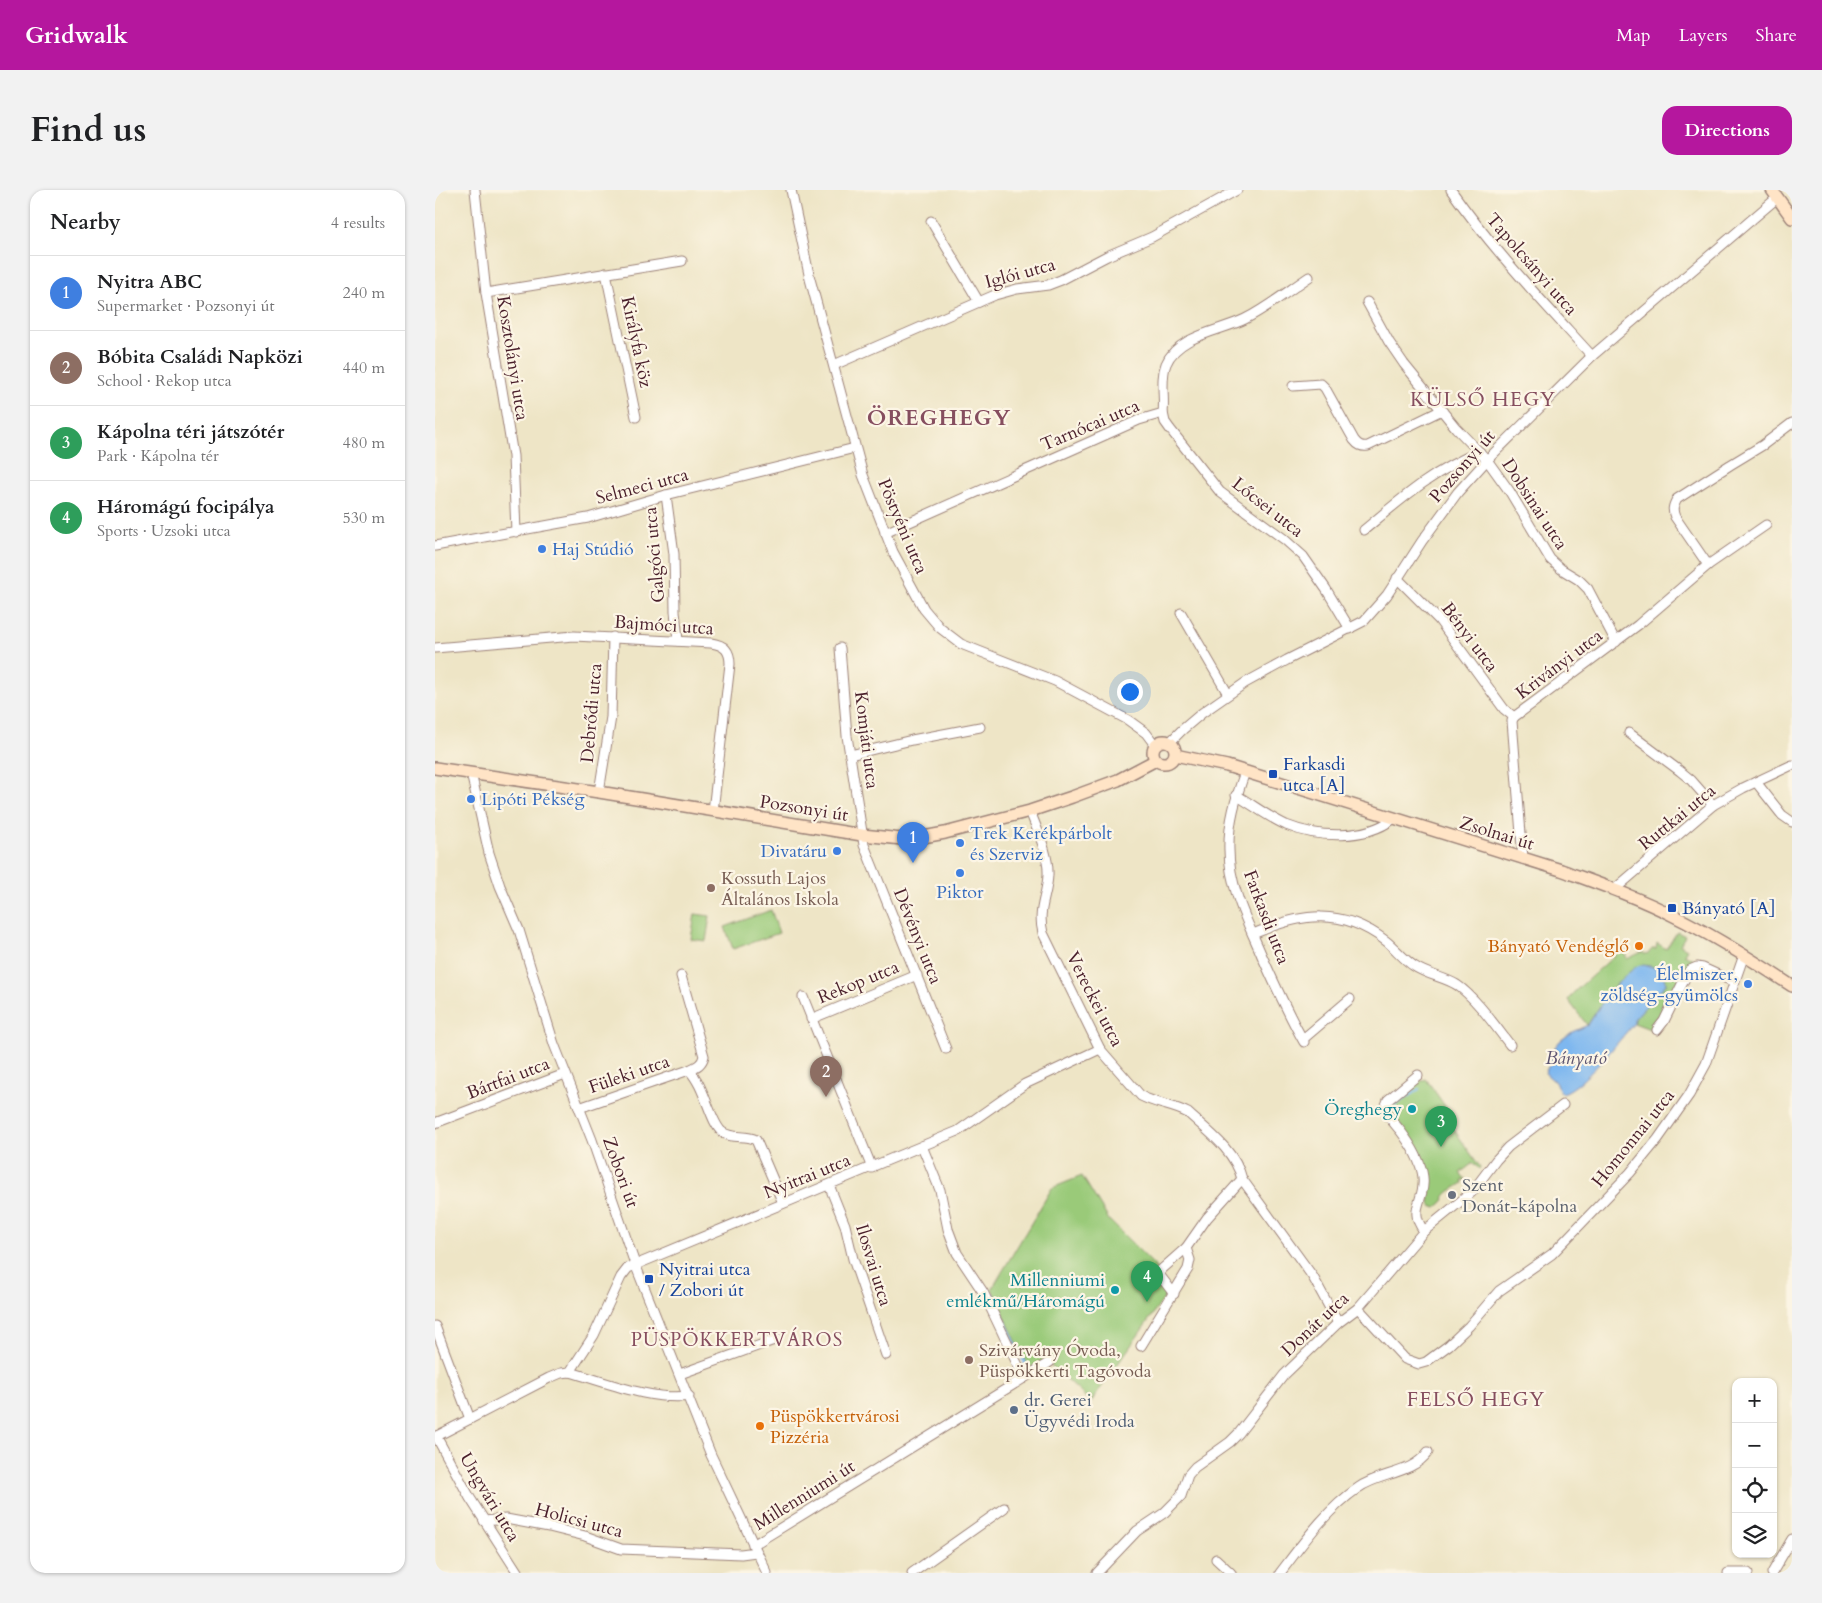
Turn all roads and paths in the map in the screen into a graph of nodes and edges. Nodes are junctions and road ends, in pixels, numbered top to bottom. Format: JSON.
{"nodes":[{"id":1,"x":475,"y":190,"type":"edge"},
{"id":2,"x":791,"y":190,"type":"edge"},
{"id":3,"x":1237,"y":190,"type":"edge"},
{"id":4,"x":1451,"y":190,"type":"edge"},
{"id":5,"x":1775,"y":194,"type":"edge"},
{"id":6,"x":1792,"y":218,"type":"edge"},
{"id":7,"x":931,"y":221,"type":"dead end"},
{"id":8,"x":682,"y":261,"type":"dead end"},
{"id":9,"x":606,"y":273,"type":"junction"},
{"id":10,"x":1309,"y":277,"type":"dead end"},
{"id":11,"x":486,"y":293,"type":"junction"},
{"id":12,"x":979,"y":302,"type":"junction"},
{"id":13,"x":1367,"y":302,"type":"dead end"},
{"id":14,"x":1592,"y":356,"type":"junction"},
{"id":15,"x":835,"y":365,"type":"junction"},
{"id":16,"x":1293,"y":386,"type":"dead end"},
{"id":17,"x":1442,"y":410,"type":"junction"},
{"id":18,"x":1163,"y":413,"type":"junction"},
{"id":19,"x":636,"y":417,"type":"dead end"},
{"id":20,"x":1792,"y":423,"type":"edge"},
{"id":21,"x":855,"y":448,"type":"junction"},
{"id":22,"x":1480,"y":452,"type":"junction"},
{"id":23,"x":1487,"y":460,"type":"junction"},
{"id":24,"x":666,"y":495,"type":"junction"},
{"id":25,"x":1765,"y":525,"type":"dead end"},
{"id":26,"x":1364,"y":530,"type":"dead end"},
{"id":27,"x":516,"y":532,"type":"junction"},
{"id":28,"x":885,"y":532,"type":"junction"},
{"id":29,"x":435,"y":546,"type":"edge"},
{"id":30,"x":1708,"y":565,"type":"junction"},
{"id":31,"x":1397,"y":578,"type":"junction"},
{"id":32,"x":1181,"y":613,"type":"dead end"},
{"id":33,"x":1350,"y":629,"type":"junction"},
{"id":34,"x":613,"y":638,"type":"junction"},
{"id":35,"x":678,"y":641,"type":"junction"},
{"id":36,"x":1616,"y":642,"type":"junction"},
{"id":37,"x":435,"y":648,"type":"edge"},
{"id":38,"x":840,"y":648,"type":"dead end"},
{"id":39,"x":1228,"y":694,"type":"junction"},
{"id":40,"x":1514,"y":717,"type":"junction"},
{"id":41,"x":980,"y":727,"type":"dead end"},
{"id":42,"x":1629,"y":733,"type":"dead end"},
{"id":43,"x":1170,"y":742,"type":"junction"},
{"id":44,"x":1155,"y":745,"type":"junction"},
{"id":45,"x":850,"y":755,"type":"junction"},
{"id":46,"x":1175,"y":755,"type":"junction"},
{"id":47,"x":1156,"y":760,"type":"junction"},
{"id":48,"x":1792,"y":765,"type":"edge"},
{"id":49,"x":435,"y":768,"type":"edge"},
{"id":50,"x":1245,"y":772,"type":"junction"},
{"id":51,"x":471,"y":773,"type":"junction"},
{"id":52,"x":1757,"y":782,"type":"junction"},
{"id":53,"x":599,"y":792,"type":"junction"},
{"id":54,"x":1237,"y":795,"type":"junction"},
{"id":55,"x":1713,"y":805,"type":"junction"},
{"id":56,"x":713,"y":811,"type":"junction"},
{"id":57,"x":1030,"y":811,"type":"junction"},
{"id":58,"x":1393,"y":819,"type":"junction"},
{"id":59,"x":1792,"y":822,"type":"edge"},
{"id":60,"x":863,"y":835,"type":"junction"},
{"id":61,"x":1523,"y":859,"type":"junction"},
{"id":62,"x":1615,"y":890,"type":"junction"},
{"id":63,"x":1253,"y":934,"type":"junction"},
{"id":64,"x":1744,"y":955,"type":"junction"},
{"id":65,"x":917,"y":975,"type":"junction"},
{"id":66,"x":681,"y":976,"type":"dead end"},
{"id":67,"x":1734,"y":982,"type":"junction"},
{"id":68,"x":1792,"y":986,"type":"edge"},
{"id":69,"x":803,"y":996,"type":"dead end"},
{"id":70,"x":1350,"y":999,"type":"dead end"},
{"id":71,"x":811,"y":1019,"type":"junction"},
{"id":72,"x":1657,"y":1030,"type":"dead end"},
{"id":73,"x":1510,"y":1045,"type":"dead end"},
{"id":74,"x":946,"y":1048,"type":"dead end"},
{"id":75,"x":1099,"y":1049,"type":"junction"},
{"id":76,"x":689,"y":1070,"type":"junction"},
{"id":77,"x":565,"y":1074,"type":"junction"},
{"id":78,"x":1418,"y":1075,"type":"dead end"},
{"id":79,"x":1563,"y":1105,"type":"dead end"},
{"id":80,"x":579,"y":1108,"type":"junction"},
{"id":81,"x":435,"y":1123,"type":"edge"},
{"id":82,"x":922,"y":1146,"type":"junction"},
{"id":83,"x":872,"y":1168,"type":"junction"},
{"id":84,"x":1242,"y":1180,"type":"junction"},
{"id":85,"x":829,"y":1185,"type":"junction"},
{"id":86,"x":783,"y":1203,"type":"junction"},
{"id":87,"x":1424,"y":1231,"type":"junction"},
{"id":88,"x":1186,"y":1248,"type":"junction"},
{"id":89,"x":635,"y":1264,"type":"junction"},
{"id":90,"x":1158,"y":1273,"type":"junction"},
{"id":91,"x":1144,"y":1285,"type":"dead end"},
{"id":92,"x":1174,"y":1294,"type":"junction"},
{"id":93,"x":1358,"y":1308,"type":"junction"},
{"id":94,"x":1338,"y":1323,"type":"junction"},
{"id":95,"x":435,"y":1326,"type":"edge"},
{"id":96,"x":777,"y":1338,"type":"dead end"},
{"id":97,"x":1141,"y":1346,"type":"dead end"},
{"id":98,"x":886,"y":1355,"type":"dead end"},
{"id":99,"x":1050,"y":1362,"type":"dead end"},
{"id":100,"x":570,"y":1372,"type":"junction"},
{"id":101,"x":680,"y":1374,"type":"junction"},
{"id":102,"x":1024,"y":1378,"type":"junction"},
{"id":103,"x":689,"y":1396,"type":"junction"},
{"id":104,"x":470,"y":1419,"type":"junction"},
{"id":105,"x":435,"y":1436,"type":"edge"},
{"id":106,"x":1428,"y":1452,"type":"dead end"},
{"id":107,"x":1004,"y":1508,"type":"dead end"},
{"id":108,"x":485,"y":1521,"type":"junction"},
{"id":109,"x":1792,"y":1539,"type":"edge"},
{"id":110,"x":755,"y":1549,"type":"junction"},
{"id":111,"x":1216,"y":1559,"type":"dead end"},
{"id":112,"x":518,"y":1573,"type":"edge"},
{"id":113,"x":767,"y":1573,"type":"edge"},
{"id":114,"x":912,"y":1573,"type":"edge"},
{"id":115,"x":1097,"y":1573,"type":"edge"},
{"id":116,"x":1231,"y":1573,"type":"edge"},
{"id":117,"x":1280,"y":1573,"type":"edge"},
{"id":118,"x":1728,"y":1573,"type":"edge"},
{"id":119,"x":1748,"y":1573,"type":"edge"},
{"id":120,"x":1772,"y":1573,"type":"edge"}],
"edges":[{"from":1,"to":11,"type":"street","name":"Kosztolányi utca"},
{"from":2,"to":15,"type":"street","name":"Pöstyéni utca"},
{"from":3,"to":12,"type":"street","name":"Iglói utca"},
{"from":4,"to":14,"type":"street","name":"Tapolcsányi utca"},
{"from":5,"to":6,"type":"street"},
{"from":5,"to":14,"type":"street","name":"Pozsonyi út"},
{"from":7,"to":12,"type":"street"},
{"from":8,"to":9,"type":"street","name":"Királyfa köz"},
{"from":9,"to":11,"type":"street","name":"Királyfa köz"},
{"from":9,"to":19,"type":"street","name":"Királyfa köz"},
{"from":10,"to":18,"type":"street","name":"Tarnócai utca"},
{"from":11,"to":27,"type":"street","name":"Kosztolányi utca"},
{"from":12,"to":15,"type":"street","name":"Iglói utca"},
{"from":13,"to":17,"type":"street","name":"Dobsinai utca"},
{"from":14,"to":23,"type":"street","name":"Pozsonyi út"},
{"from":15,"to":21,"type":"street","name":"Pöstyéni utca"},
{"from":16,"to":17,"type":"street"},
{"from":17,"to":22,"type":"street","name":"Dobsinai utca"},
{"from":18,"to":28,"type":"street","name":"Tarnócai utca"},
{"from":18,"to":33,"type":"street","name":"Lőcsei utca"},
{"from":20,"to":30,"type":"street"},
{"from":21,"to":24,"type":"street","name":"Selmeci utca"},
{"from":21,"to":28,"type":"street","name":"Pöstyéni utca"},
{"from":22,"to":23,"type":"street","name":"Dobsinai utca"},
{"from":22,"to":26,"type":"street","name":"Dobsinai utca"},
{"from":23,"to":31,"type":"street","name":"Pozsonyi út"},
{"from":23,"to":36,"type":"street","name":"Dobsinai utca"},
{"from":24,"to":27,"type":"street","name":"Selmeci utca"},
{"from":24,"to":35,"type":"street","name":"Galgóci utca"},
{"from":25,"to":30,"type":"street","name":"Kriványi utca"},
{"from":27,"to":29,"type":"street","name":"Selmeci utca"},
{"from":28,"to":44,"type":"street","name":"Pöstyéni utca"},
{"from":30,"to":36,"type":"street","name":"Kriványi utca"},
{"from":31,"to":33,"type":"street","name":"Pozsonyi út"},
{"from":31,"to":40,"type":"street","name":"Bényi utca"},
{"from":32,"to":39,"type":"street"},
{"from":33,"to":39,"type":"street","name":"Pozsonyi út"},
{"from":34,"to":35,"type":"street","name":"Bajmóci utca"},
{"from":34,"to":37,"type":"street","name":"Bajmóci utca"},
{"from":34,"to":53,"type":"street","name":"Debrődi utca"},
{"from":35,"to":56,"type":"street","name":"Bajmóci utca"},
{"from":36,"to":40,"type":"street","name":"Kriványi utca"},
{"from":38,"to":45,"type":"street","name":"Komjáti utca"},
{"from":39,"to":43,"type":"street","name":"Pozsonyi út"},
{"from":40,"to":61,"type":"street","name":"Kriványi utca"},
{"from":41,"to":45,"type":"street"},
{"from":42,"to":55,"type":"street"},
{"from":43,"to":44,"type":"street"},
{"from":43,"to":46,"type":"street"},
{"from":44,"to":47,"type":"street"},
{"from":45,"to":60,"type":"street","name":"Komjáti utca"},
{"from":46,"to":47,"type":"street"},
{"from":46,"to":50,"type":"street","name":"Zsolnai út"},
{"from":47,"to":57,"type":"street","name":"Pozsonyi út"},
{"from":48,"to":52,"type":"street","name":"Ruttkai utca"},
{"from":49,"to":51,"type":"street","name":"Pozsonyi út"},
{"from":50,"to":54,"type":"street","name":"Farkasdi utca"},
{"from":50,"to":58,"type":"street","name":"Zsolnai út"},
{"from":51,"to":53,"type":"street","name":"Pozsonyi út"},
{"from":51,"to":77,"type":"street","name":"Zobori út"},
{"from":52,"to":55,"type":"street","name":"Ruttkai utca"},
{"from":52,"to":59,"type":"street"},
{"from":53,"to":56,"type":"street","name":"Pozsonyi út"},
{"from":54,"to":58,"type":"street"},
{"from":54,"to":63,"type":"street","name":"Farkasdi utca"},
{"from":55,"to":62,"type":"street","name":"Ruttkai utca"},
{"from":56,"to":60,"type":"street","name":"Pozsonyi út"},
{"from":57,"to":60,"type":"street","name":"Pozsonyi út"},
{"from":57,"to":75,"type":"street","name":"Vereckei utca"},
{"from":58,"to":61,"type":"street","name":"Zsolnai út"},
{"from":60,"to":65,"type":"street","name":"Dévényi utca"},
{"from":61,"to":62,"type":"street","name":"Zsolnai út"},
{"from":62,"to":64,"type":"street","name":"Zsolnai út"},
{"from":63,"to":70,"type":"street","name":"Farkasdi utca"},
{"from":63,"to":73,"type":"street"},
{"from":64,"to":67,"type":"street","name":"Homonnai utca"},
{"from":64,"to":68,"type":"street","name":"Zsolnai út"},
{"from":65,"to":71,"type":"street","name":"Rekop utca"},
{"from":65,"to":74,"type":"street","name":"Dévényi utca"},
{"from":66,"to":76,"type":"street","name":"Füleki utca"},
{"from":67,"to":72,"type":"street"},
{"from":67,"to":93,"type":"street","name":"Homonnai utca"},
{"from":69,"to":71,"type":"street","name":"Rekop utca"},
{"from":71,"to":83,"type":"street","name":"Rekop utca"},
{"from":75,"to":82,"type":"street","name":"Nyitrai utca"},
{"from":75,"to":84,"type":"street","name":"Vereckei utca"},
{"from":76,"to":80,"type":"street","name":"Füleki utca"},
{"from":76,"to":86,"type":"street","name":"Füleki utca"},
{"from":77,"to":80,"type":"street","name":"Zobori út"},
{"from":77,"to":81,"type":"street","name":"Bártfai utca"},
{"from":78,"to":87,"type":"street"},
{"from":79,"to":87,"type":"street","name":"Donát utca"},
{"from":80,"to":89,"type":"street","name":"Zobori út"},
{"from":82,"to":83,"type":"street","name":"Nyitrai utca"},
{"from":82,"to":102,"type":"street"},
{"from":83,"to":85,"type":"street","name":"Nyitrai utca"},
{"from":84,"to":88,"type":"street"},
{"from":84,"to":94,"type":"street","name":"Vereckei utca"},
{"from":85,"to":86,"type":"street","name":"Nyitrai utca"},
{"from":85,"to":98,"type":"street","name":"Ilosvai utca"},
{"from":86,"to":89,"type":"street","name":"Nyitrai utca"},
{"from":87,"to":93,"type":"street","name":"Donát utca"},
{"from":88,"to":90,"type":"street"},
{"from":88,"to":92,"type":"street"},
{"from":89,"to":100,"type":"street","name":"Nyitrai utca"},
{"from":89,"to":101,"type":"street","name":"Zobori út"},
{"from":90,"to":91,"type":"street"},
{"from":90,"to":92,"type":"street"},
{"from":92,"to":97,"type":"street"},
{"from":93,"to":94,"type":"street","name":"Donát utca"},
{"from":94,"to":115,"type":"street","name":"Donát utca"},
{"from":95,"to":104,"type":"street"},
{"from":96,"to":101,"type":"street"},
{"from":99,"to":102,"type":"street","name":"Millenniumi út"},
{"from":100,"to":103,"type":"street"},
{"from":100,"to":104,"type":"street"},
{"from":101,"to":103,"type":"street","name":"Zobori út"},
{"from":102,"to":110,"type":"street","name":"Millenniumi út"},
{"from":103,"to":110,"type":"street","name":"Zobori út"},
{"from":104,"to":105,"type":"street"},
{"from":105,"to":108,"type":"street","name":"Ungvári utca"},
{"from":106,"to":117,"type":"street"},
{"from":107,"to":114,"type":"street"},
{"from":108,"to":110,"type":"street","name":"Holicsi utca"},
{"from":108,"to":112,"type":"street","name":"Ungvári utca"},
{"from":109,"to":120,"type":"street"},
{"from":110,"to":113,"type":"street","name":"Zobori út"},
{"from":111,"to":116,"type":"street"},
{"from":118,"to":119,"type":"street"}]}
